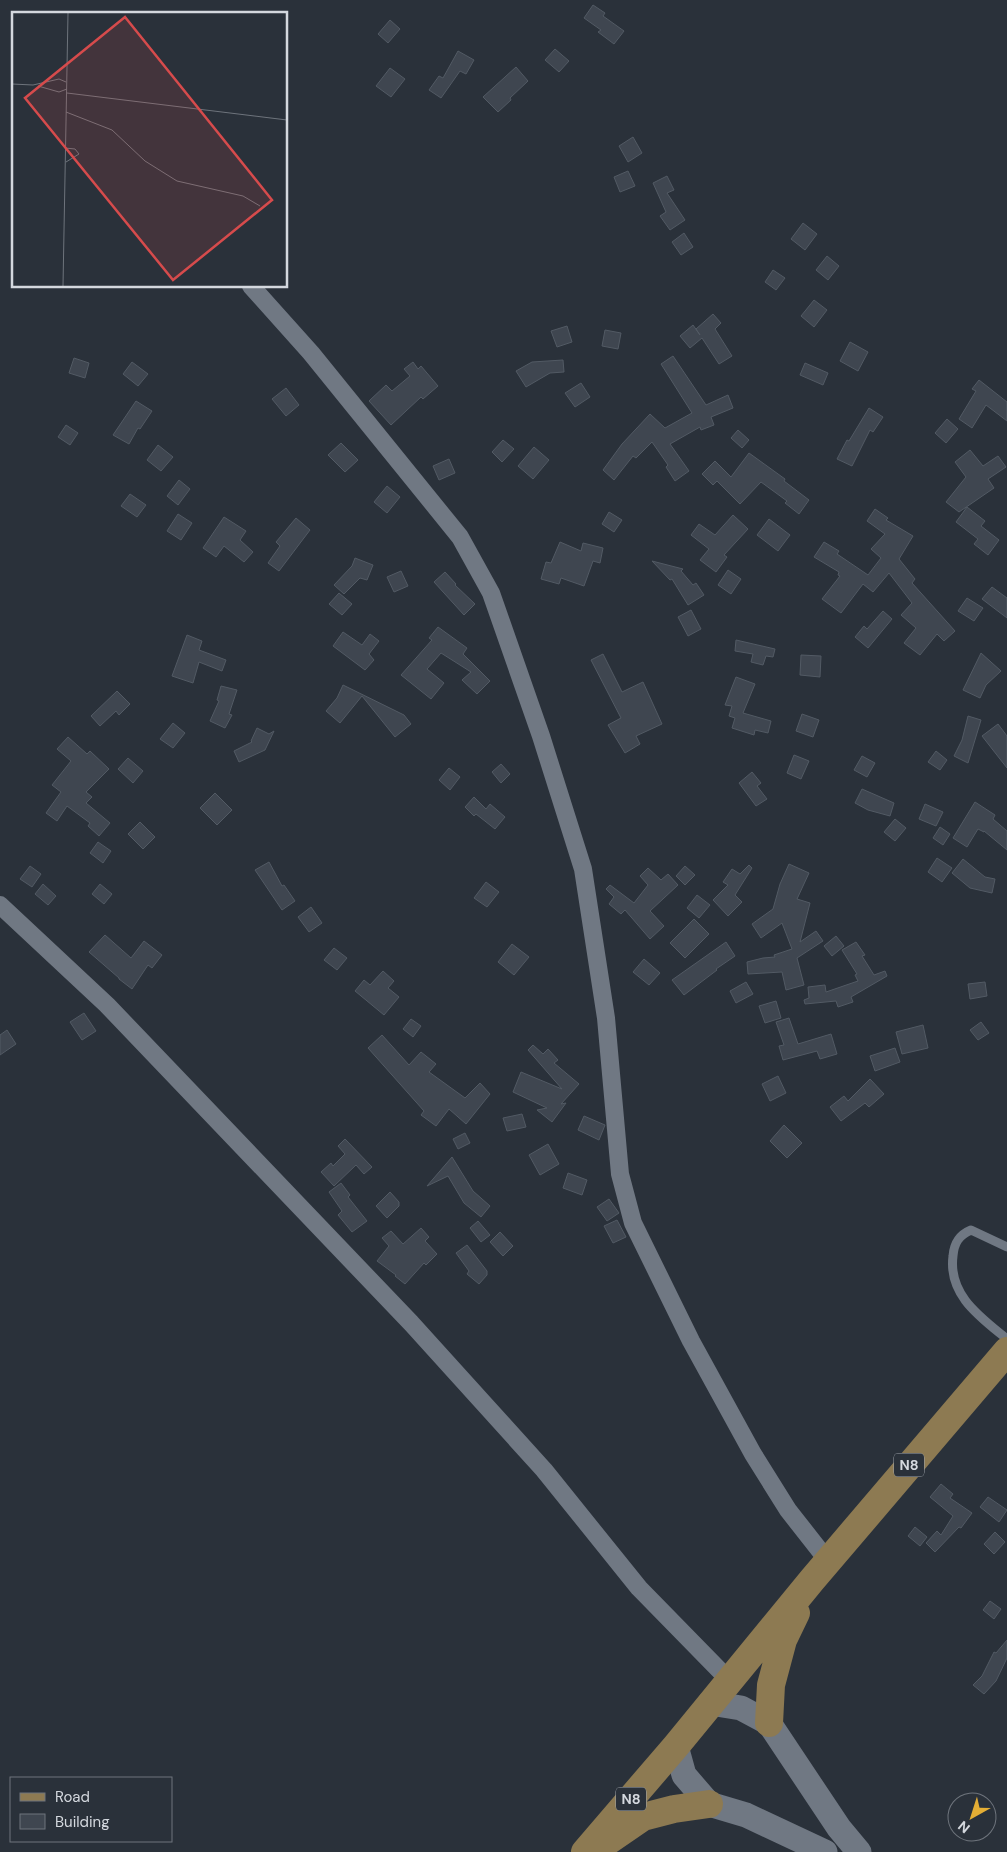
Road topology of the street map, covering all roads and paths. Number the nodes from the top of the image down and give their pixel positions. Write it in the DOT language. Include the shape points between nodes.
graph roads {
  1 [pos="253,288"];
  2 [pos="0,905"];
  3 [pos="1007,1247"];
  4 [pos="1007,1339"];
  5 [pos="1007,1351"];
  6 [pos="820,1571"];
  7 [pos="729,1680"];
  8 [pos="710,1703"];
  9 [pos="769,1723"];
  10 [pos="676,1746"];
  11 [pos="709,1804"];
  12 [pos="585,1852"];
  13 [pos="591,1852"];
  14 [pos="825,1852"];
  15 [pos="859,1852"];
  1 -- 6 [label="street" via="311,353 460,537 491,593 583,869 606,1018 620,1174 633,1223 691,1341"];
  2 -- 7 [label="street" via="107,1005 411,1322 544,1470 639,1588"];
  3 -- 4 [label="lane" via="971,1230 958,1238 952,1271 966,1303"];
  5 -- 6 [label="main road, N8"];
  6 -- 7 [label="main road, N8"];
  6 -- 9 [label="main road" via="783,1640 771,1686"];
  7 -- 8 [label="main road, N8"];
  8 -- 9 [label="main road" via="741,1708"];
  8 -- 10 [label="main road, N8"];
  9 -- 15 [label="main road" via="839,1828"];
  10 -- 11 [label="main road" via="684,1775"];
  10 -- 12 [label="main road, N8"];
  11 -- 13 [label="main road" via="643,1818"];
  11 -- 14 [label="main road" via="746,1814"];
}
